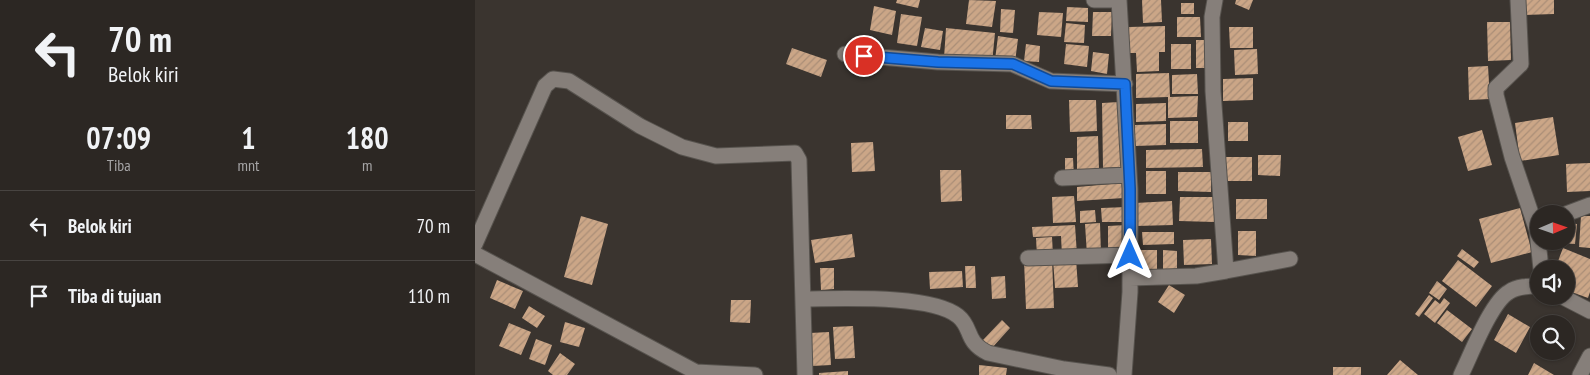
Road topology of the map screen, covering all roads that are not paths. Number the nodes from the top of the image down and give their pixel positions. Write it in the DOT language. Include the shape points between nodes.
graph roads {
  1 [pos="1094,0"];
  2 [pos="1119,0"];
  3 [pos="1215,0"];
  4 [pos="1518,0"];
  5 [pos="845,54"];
  6 [pos="1125,84"];
  7 [pos="1129,175"];
  8 [pos="1061,178"];
  9 [pos="1590,205"];
  10 [pos="1530,207"];
  11 [pos="1575,211"];
  12 [pos="475,244"];
  13 [pos="475,254"];
  14 [pos="1130,255"];
  15 [pos="1028,258"];
  16 [pos="1290,259"];
  17 [pos="1226,270"];
  18 [pos="1130,278"];
  19 [pos="1530,287"];
  20 [pos="803,299"];
  21 [pos="1575,304"];
  22 [pos="1590,312"];
  23 [pos="1590,356"];
  24 [pos="755,374"];
  25 [pos="805,375"];
  26 [pos="1109,375"];
  27 [pos="1124,375"];
  28 [pos="1461,375"];
  29 [pos="1580,375"];
  1 -- 2 [label="street"];
  2 -- 6 [label="street"];
  3 -- 17 [label="street" via="1212,17 1213,91"];
  4 -- 10 [label="street" via="1521,64 1496,88 1496,95 1512,157"];
  5 -- 6 [label="street" via="1013,64 1051,81"];
  6 -- 7 [label="street"];
  7 -- 8 [label="street"];
  7 -- 14 [label="street"];
  9 -- 11 [label="street"];
  12 -- 20 [label="street" via="545,86 553,79 569,81 640,126 682,147 715,156 795,153 799,160"];
  13 -- 24 [label="street" via="696,372"];
  14 -- 15 [label="street"];
  14 -- 18 [label="street"];
  16 -- 17 [label="street"];
  17 -- 18 [label="street" via="1196,276"];
  18 -- 27 [label="street"];
  19 -- 28 [label="street" via="1517,288 1497,302"];
  20 -- 25 [label="street"];
  20 -- 26 [label="street" via="861,298 928,305 957,316 977,348 988,353"];
  21 -- 22 [label="street"];
  23 -- 29 [label="street"];
}
